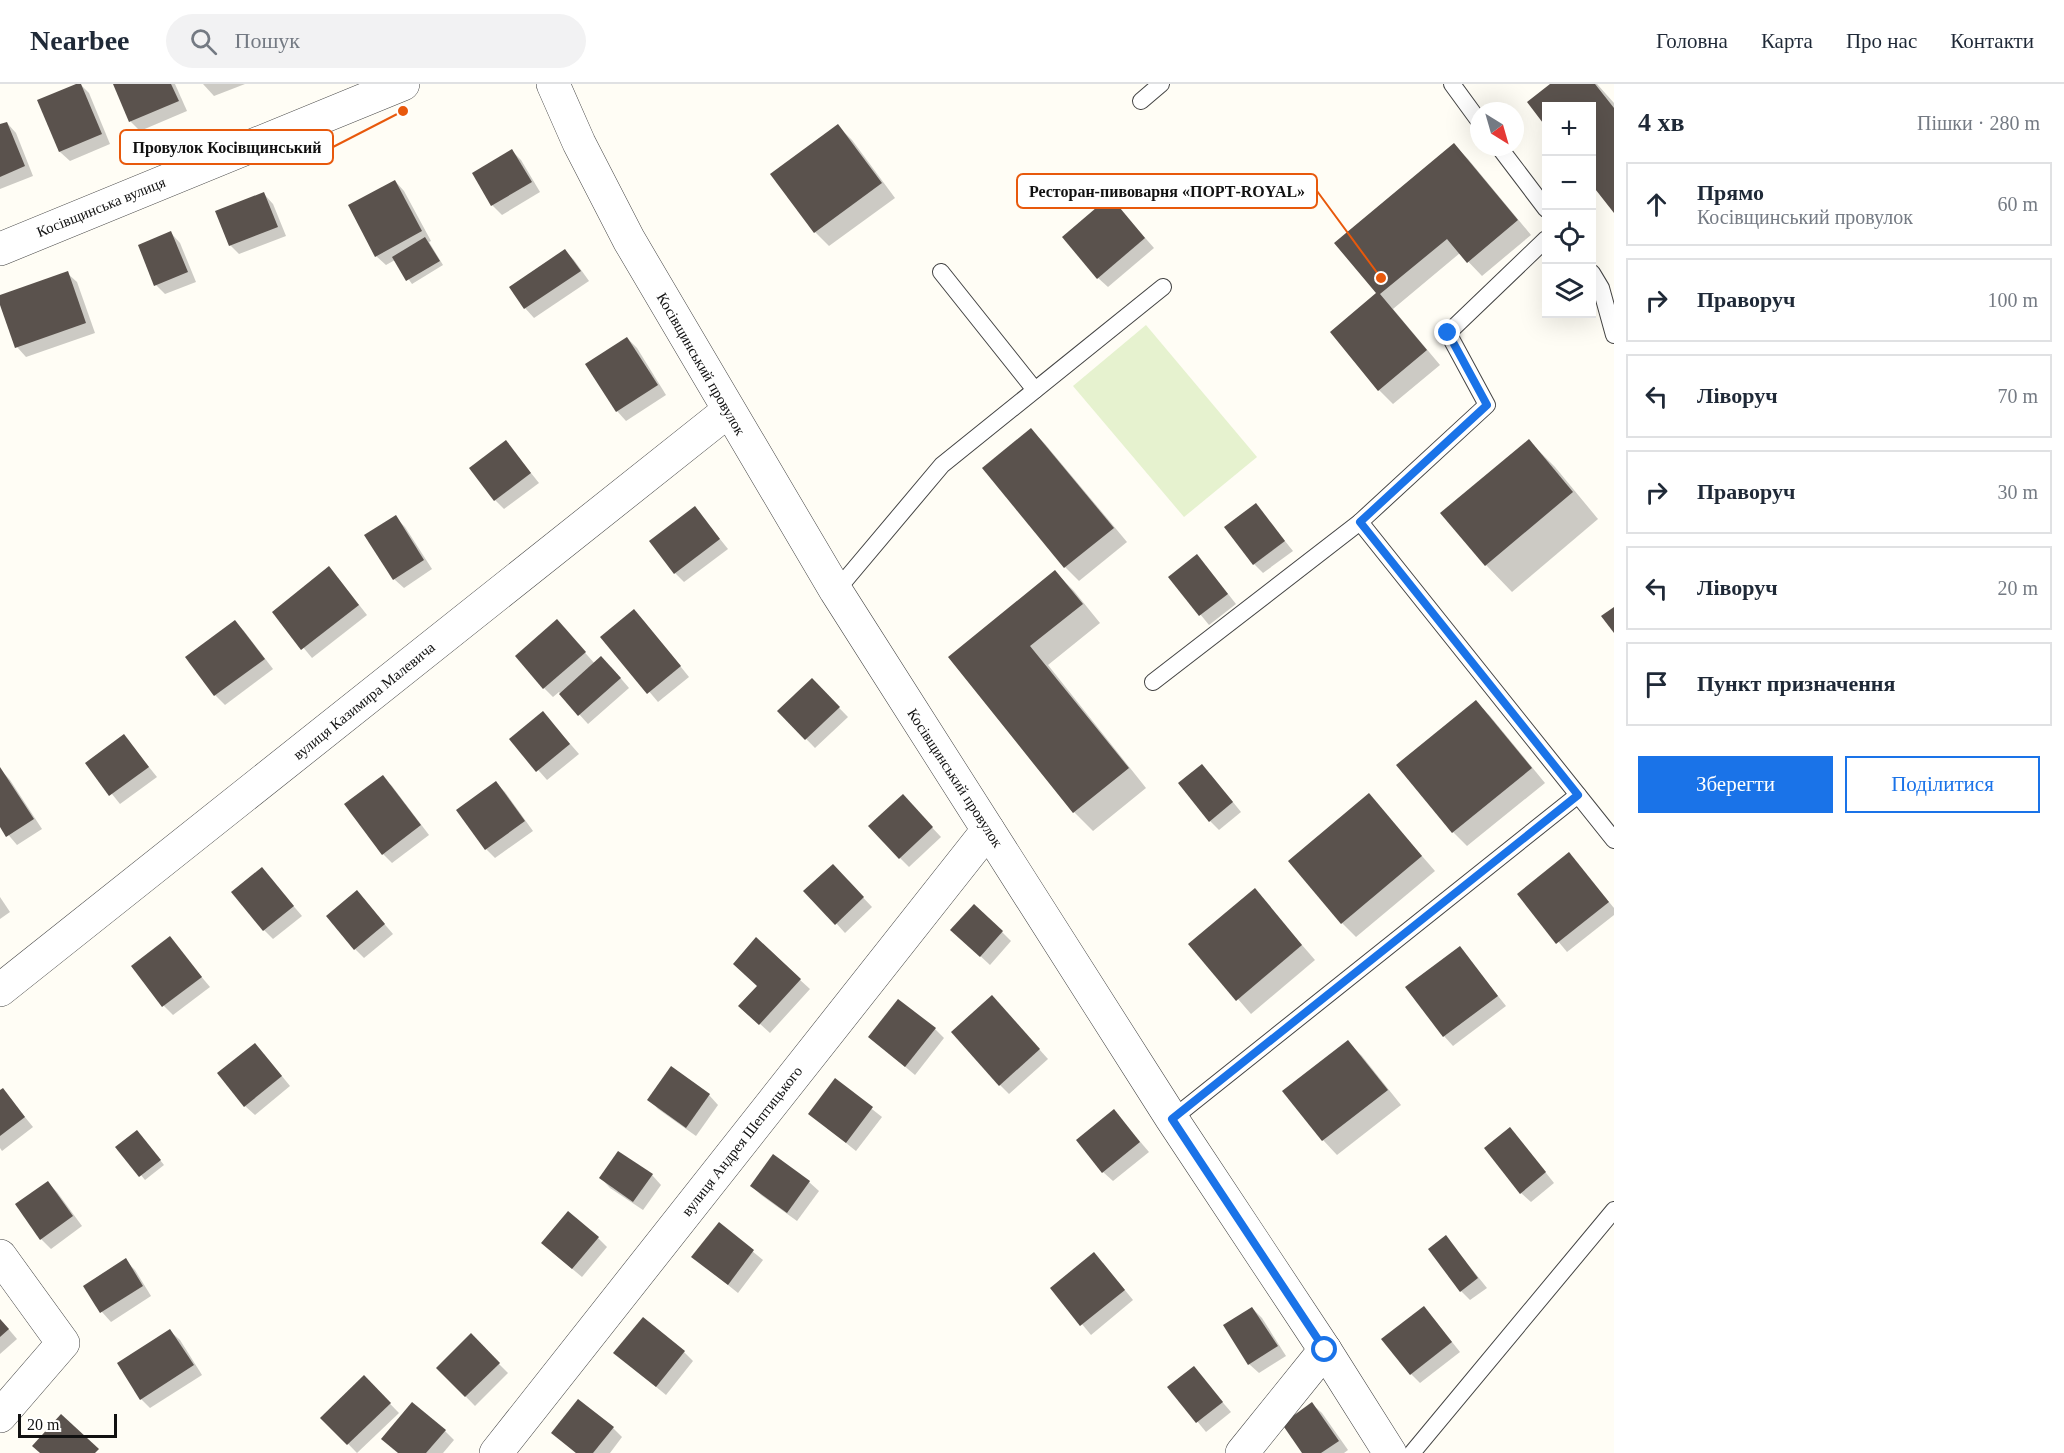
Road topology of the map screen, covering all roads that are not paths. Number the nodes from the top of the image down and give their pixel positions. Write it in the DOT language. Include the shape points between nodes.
graph roads {
  1 [pos="403,84"];
  2 [pos="553,84"];
  3 [pos="1161,84"];
  4 [pos="1452,84"];
  5 [pos="1142,101"];
  6 [pos="1470,109"];
  7 [pos="1506,156"];
  8 [pos="1542,204"];
  9 [pos="1542,243"];
  10 [pos="0,249"];
  11 [pos="941,272"];
  12 [pos="1596,280"];
  13 [pos="1163,287"];
  14 [pos="1614,335"];
  15 [pos="1035,390"];
  16 [pos="728,411"];
  17 [pos="1360,522"];
  18 [pos="836,591"];
  19 [pos="1153,682"];
  20 [pos="1578,795"];
  21 [pos="988,830"];
  22 [pos="1614,840"];
  23 [pos="0,990"];
  24 [pos="1172,1119"];
  25 [pos="1614,1209"];
  26 [pos="0,1256"];
  27 [pos="1325,1350"];
  28 [pos="0,1416"];
  29 [pos="496,1453"];
  30 [pos="1242,1453"];
  31 [pos="1390,1453"];
  32 [pos="1412,1453"];
  1 -- 10 [label="street, Косівщинська вулиця"];
  2 -- 16 [label="street, Косівщинський провулок" via="629,240"];
  3 -- 5 [label="lane"];
  4 -- 6 [label="lane"];
  7 -- 8 [label="lane"];
  9 -- 17 [label="lane" via="1448,333 1487,405"];
  11 -- 15 [label="lane"];
  12 -- 14 [label="lane"];
  13 -- 15 [label="lane"];
  15 -- 18 [label="lane" via="942,465"];
  16 -- 18 [label="street, Косівщинський провулок"];
  16 -- 23 [label="street, вулиця Казимира Малевича"];
  17 -- 19 [label="lane"];
  17 -- 20 [label="lane"];
  18 -- 21 [label="street, Косівщинський провулок"];
  20 -- 22 [label="lane"];
  20 -- 24 [label="lane"];
  21 -- 24 [label="street, Косівщинський провулок"];
  21 -- 29 [label="street, вулиця Андрея Шептицького"];
  24 -- 27 [label="street, Косівщинський провулок"];
  25 -- 32 [label="lane"];
  26 -- 28 [label="street" via="63,1343"];
  27 -- 30 [label="street"];
  27 -- 31 [label="street, Косівщинський провулок"];
}
